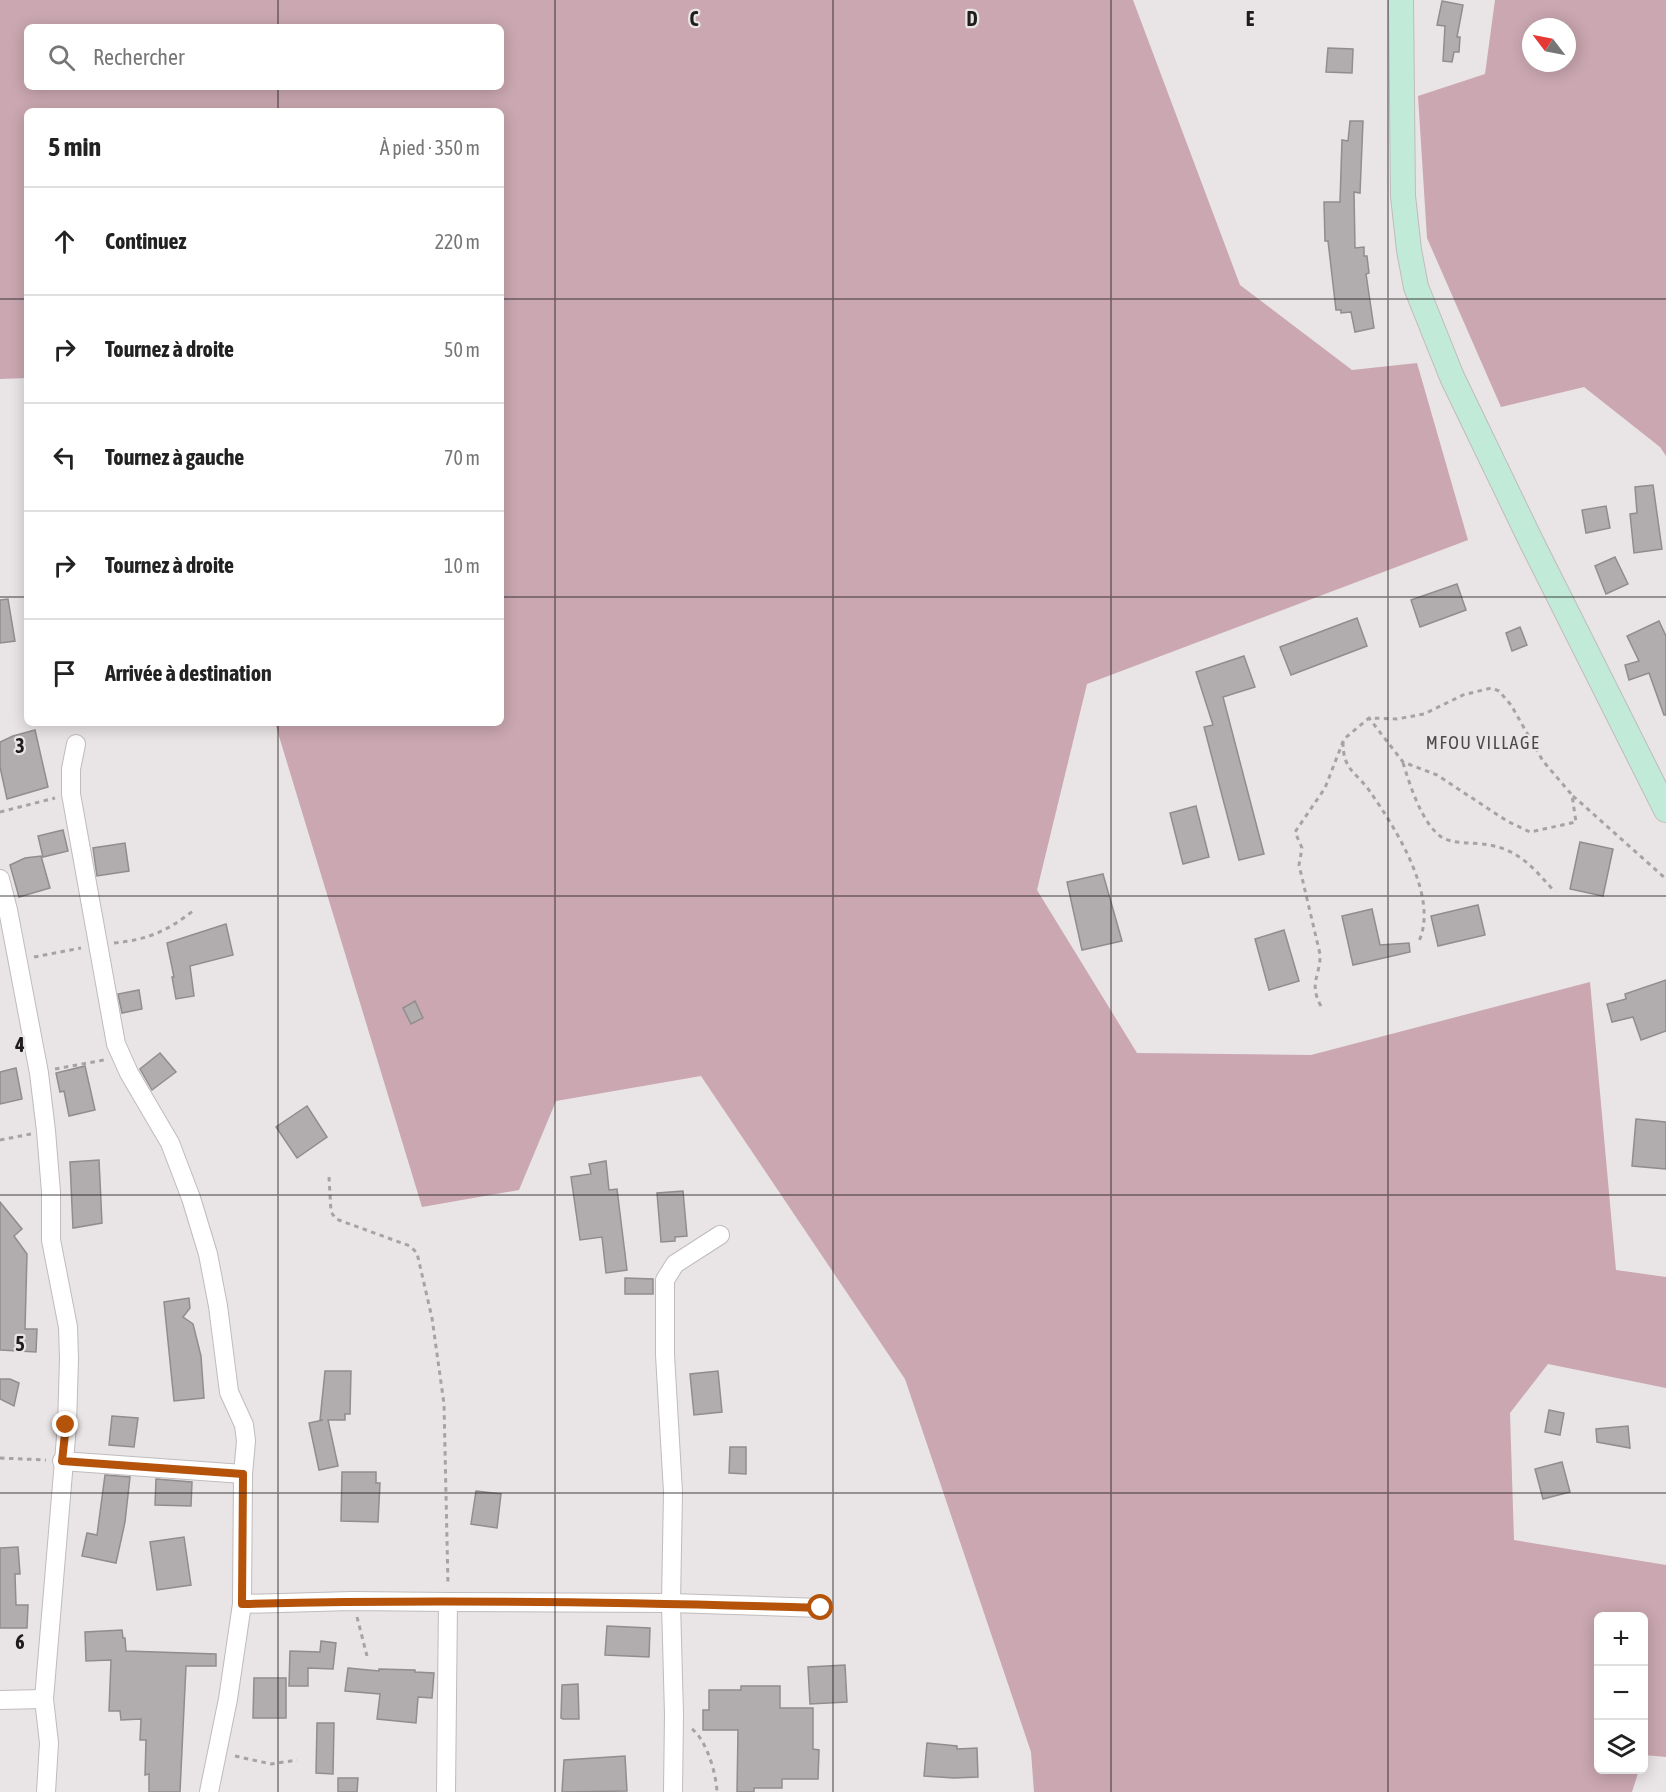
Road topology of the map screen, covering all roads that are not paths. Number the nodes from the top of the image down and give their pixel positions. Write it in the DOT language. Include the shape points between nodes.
graph roads {
  1 [pos="1401,0"];
  2 [pos="76,744"];
  3 [pos="1666,810"];
  4 [pos="0,879"];
  5 [pos="720,1235"];
  6 [pos="62,1461"];
  7 [pos="243,1474"];
  8 [pos="448,1602"];
  9 [pos="671,1603"];
  10 [pos="242,1604"];
  11 [pos="821,1608"];
  12 [pos="0,1700"];
  13 [pos="44,1700"];
  14 [pos="46,1792"];
  15 [pos="209,1792"];
  16 [pos="446,1792"];
  17 [pos="673,1792"];
  1 -- 3 [label="main road" via="1403,196 1416,287 1452,376"];
  2 -- 7 [label="street" via="71,794 116,1044 170,1143 208,1254 229,1392 244,1425"];
  4 -- 6 [label="street" via="39,1073 51,1192 51,1240 65,1308 69,1359"];
  5 -- 9 [label="street" via="675,1264 665,1280 673,1492"];
  6 -- 7 [label="street"];
  6 -- 13 [label="street"];
  7 -- 10 [label="street"];
  8 -- 9 [label="street"];
  8 -- 10 [label="street"];
  8 -- 16 [label="street"];
  9 -- 11 [label="street"];
  9 -- 17 [label="street"];
  10 -- 15 [label="street"];
  12 -- 13 [label="street"];
  13 -- 14 [label="street" via="49,1743"];
}
